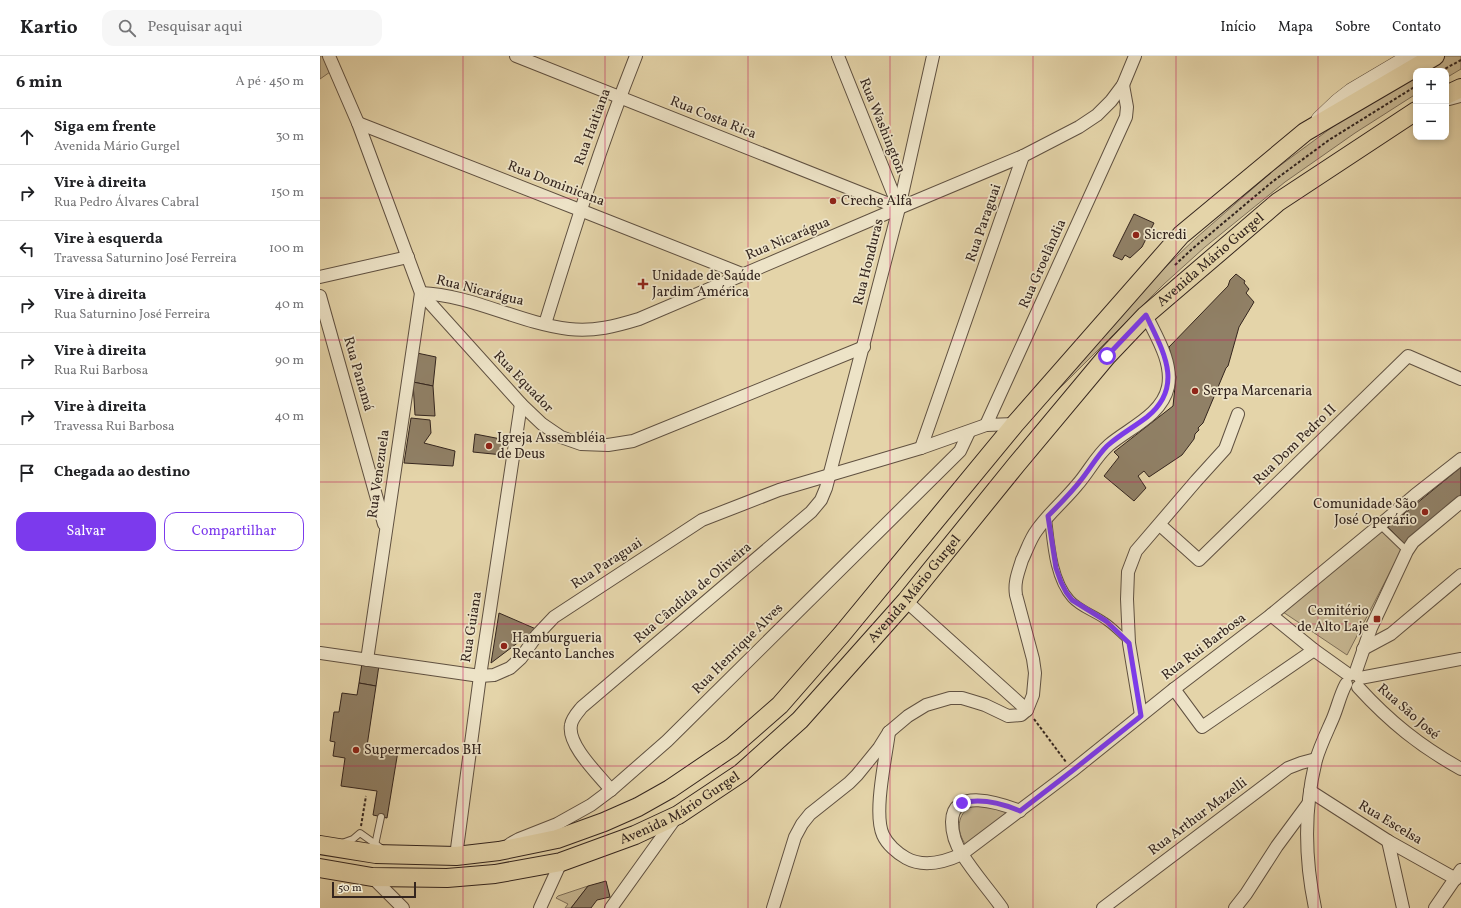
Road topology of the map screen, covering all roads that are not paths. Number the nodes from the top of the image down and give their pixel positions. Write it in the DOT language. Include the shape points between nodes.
graph roads {
  1 [pos="329,56"];
  2 [pos="516,56"];
  3 [pos="636,56"];
  4 [pos="838,56"];
  5 [pos="933,56"];
  6 [pos="1135,56"];
  7 [pos="1410,56"];
  8 [pos="1435,56"];
  9 [pos="1123,85"];
  10 [pos="1461,88"];
  11 [pos="1449,94"];
  12 [pos="619,97"];
  13 [pos="1461,99"];
  14 [pos="1449,102"];
  15 [pos="1413,113"];
  16 [pos="358,123"];
  17 [pos="1305,132"];
  18 [pos="1023,156"];
  19 [pos="899,208"];
  20 [pos="580,210"];
  21 [pos="408,257"];
  22 [pos="742,274"];
  23 [pos="320,277"];
  24 [pos="421,293"];
  25 [pos="320,296"];
  26 [pos="1146,315"];
  27 [pos="545,324"];
  28 [pos="864,347"];
  29 [pos="1461,379"];
  30 [pos="521,404"];
  31 [pos="1238,414"];
  32 [pos="1015,424"];
  33 [pos="986,425"];
  34 [pos="969,432"];
  35 [pos="921,448"];
  36 [pos="1461,459"];
  37 [pos="830,474"];
  38 [pos="1461,502"];
  39 [pos="1048,516"];
  40 [pos="1160,525"];
  41 [pos="1380,525"];
  42 [pos="386,529"];
  43 [pos="1407,551"];
  44 [pos="1461,575"];
  45 [pos="906,601"];
  46 [pos="1271,615"];
  47 [pos="1129,643"];
  48 [pos="1363,649"];
  49 [pos="1314,650"];
  50 [pos="320,653"];
  51 [pos="1461,659"];
  52 [pos="370,661"];
  53 [pos="480,676"];
  54 [pos="1354,681"];
  55 [pos="1174,689"];
  56 [pos="1030,713"];
  57 [pos="1141,716"];
  58 [pos="889,732"];
  59 [pos="1316,759"];
  60 [pos="1461,769"];
  61 [pos="611,790"];
  62 [pos="1310,791"];
  63 [pos="1308,804"];
  64 [pos="1020,811"];
  65 [pos="678,815"];
  66 [pos="381,817"];
  67 [pos="1388,841"];
  68 [pos="321,844"];
  69 [pos="376,845"];
  70 [pos="499,851"];
  71 [pos="962,854"];
  72 [pos="397,855"];
  73 [pos="456,856"];
  74 [pos="561,862"];
  75 [pos="320,869"];
  76 [pos="1458,874"];
  77 [pos="372,877"];
  78 [pos="404,908"];
  79 [pos="540,908"];
  80 [pos="611,908"];
  81 [pos="773,908"];
  82 [pos="1002,908"];
  83 [pos="1103,908"];
  84 [pos="1235,908"];
  85 [pos="1315,908"];
  86 [pos="1403,908"];
  87 [pos="1435,908"];
  1 -- 16 [label="street, Rua Equador"];
  2 -- 12 [label="street, Rua Costa Rica"];
  3 -- 12 [label="street, Rua Haitiana"];
  4 -- 19 [label="street, Rua Washington"];
  5 -- 19 [label="street, Rua Honduras"];
  6 -- 9 [label="street"];
  7 -- 17 [label="street, Avenida Mário Gurgel" via="1351,91"];
  8 -- 17 [label="main road, Avenida Mário Gurgel"];
  9 -- 18 [label="street" via="1097,115"];
  9 -- 33 [label="street, Rua Groelândia" via="1126,117"];
  10 -- 11 [label="main road"];
  12 -- 19 [label="street, Rua Costa Rica"];
  12 -- 20 [label="street, Rua Haitiana"];
  13 -- 14 [label="lane"];
  15 -- 26 [label="main road, Avenida Mário Gurgel" via="1278,202"];
  16 -- 20 [label="street, Rua Dominicana"];
  16 -- 21 [label="street, Rua Equador"];
  17 -- 32 [label="main road, Avenida Mário Gurgel" via="1181,235"];
  18 -- 19 [label="street, Rua Nicarágua"];
  18 -- 35 [label="street, Rua Paraguai"];
  19 -- 22 [label="street, Rua Nicarágua"];
  19 -- 28 [label="street, Rua Honduras"];
  20 -- 22 [label="street, Rua Dominicana"];
  20 -- 27 [label="street, Rua Haitiana"];
  21 -- 23 [label="street"];
  21 -- 24 [label="street, Rua Equador"];
  22 -- 27 [label="street, Rua Nicarágua" via="639,319 613,327 570,329"];
  24 -- 27 [label="street, Rua Nicarágua" via="440,294"];
  24 -- 30 [label="street, Rua Equador"];
  24 -- 42 [label="street, Rua Venezuela"];
  25 -- 42 [label="street, Rua Panamá"];
  26 -- 39 [label="street" via="1160,343 1168,368 1166,393 1162,402 1147,417 1107,446 1073,491"];
  26 -- 45 [label="main road, Avenida Mário Gurgel" via="1107,356"];
  28 -- 30 [label="street, Rua Equador" via="633,441 608,445 581,444 561,438"];
  28 -- 37 [label="street, Rua Honduras"];
  29 -- 40 [label="street, Rua Dom Pedro II" via="1408,356 1199,560"];
  30 -- 53 [label="street, Rua Guiana"];
  31 -- 40 [label="street" via="1225,449"];
  32 -- 33 [label="street"];
  32 -- 70 [label="main road, Avenida Mário Gurgel" via="780,706 732,747 670,789 638,807 604,822 556,838"];
  33 -- 34 [label="street, Rua Paraguai"];
  34 -- 35 [label="street, Rua Paraguai"];
  34 -- 61 [label="street, Rua Henrique Alves" via="960,451 667,741"];
  35 -- 37 [label="street, Rua Paraguai"];
  36 -- 41 [label="street, Rua Rui Barbosa"];
  37 -- 53 [label="street, Rua Paraguai" via="779,490 702,520 554,616 510,668 494,675"];
  37 -- 61 [label="street, Rua Cândida de Oliveira" via="821,500 811,512 575,715 571,725 571,736 576,747"];
  38 -- 43 [label="street" via="1413,542"];
  39 -- 47 [label="lane" via="1056,568 1066,592 1072,600 1106,621"];
  39 -- 56 [label="street" via="1028,546 1015,585 1035,673"];
  40 -- 47 [label="street" via="1136,551 1128,572 1126,599"];
  41 -- 43 [label="lane"];
  41 -- 46 [label="street, Rua Rui Barbosa"];
  42 -- 52 [label="street, Rua Venezuela"];
  43 -- 48 [label="street"];
  44 -- 48 [label="street" via="1391,634"];
  45 -- 56 [label="street"];
  45 -- 65 [label="main road, Avenida Mário Gurgel" via="800,720 741,773"];
  46 -- 49 [label="street, Rua São José"];
  46 -- 55 [label="street, Rua Rui Barbosa"];
  47 -- 57 [label="street"];
  48 -- 54 [label="street"];
  49 -- 54 [label="street, Rua São José"];
  49 -- 55 [label="street" via="1202,727"];
  50 -- 52 [label="street, Rua Paraguai"];
  51 -- 54 [label="street"];
  52 -- 53 [label="street, Rua Paraguai"];
  53 -- 73 [label="street, Rua Guiana"];
  54 -- 59 [label="street" via="1335,712"];
  54 -- 60 [label="street, Rua São José" via="1402,731"];
  55 -- 57 [label="street, Rua Rui Barbosa"];
  56 -- 58 [label="street" via="1008,716 962,698 950,698 926,705"];
  57 -- 64 [label="street, Rua Rui Barbosa"];
  58 -- 71 [label="street, Rua Rui Barbosa" via="879,810 883,837 897,852 915,862 934,863"];
  58 -- 81 [label="street" via="857,775 810,814 802,824 795,837"];
  59 -- 62 [label="street"];
  59 -- 83 [label="street, Rua Arthur Mazelli" via="1288,768"];
  61 -- 70 [label="street, Rua Henrique Alves" via="591,805 557,824 519,839"];
  62 -- 63 [label="street"];
  62 -- 67 [label="street, Rua Escelsa"];
  63 -- 84 [label="street"];
  63 -- 85 [label="street" via="1308,864"];
  64 -- 71 [label="street, Rua Rui Barbosa"];
  64 -- 71 [label="street" via="985,801 962,803 955,809 952,821 954,836"];
  65 -- 74 [label="main road, Avenida Mário Gurgel" via="635,835"];
  65 -- 80 [label="street"];
  66 -- 69 [label="lane"];
  67 -- 76 [label="street, Rua Escelsa"];
  67 -- 86 [label="street"];
  68 -- 69 [label="lane" via="347,842 360,833"];
  68 -- 72 [label="main road, Avenida Mário Gurgel" via="376,854"];
  69 -- 72 [label="lane"];
  70 -- 73 [label="main road, Avenida Mário Gurgel"];
  71 -- 82 [label="street"];
  72 -- 73 [label="main road, Avenida Mário Gurgel"];
  74 -- 77 [label="main road, Avenida Mário Gurgel" via="495,874 447,878"];
  74 -- 79 [label="street"];
  75 -- 77 [label="main road, Avenida Mário Gurgel"];
  76 -- 87 [label="street"];
  77 -- 78 [label="street"];
}
